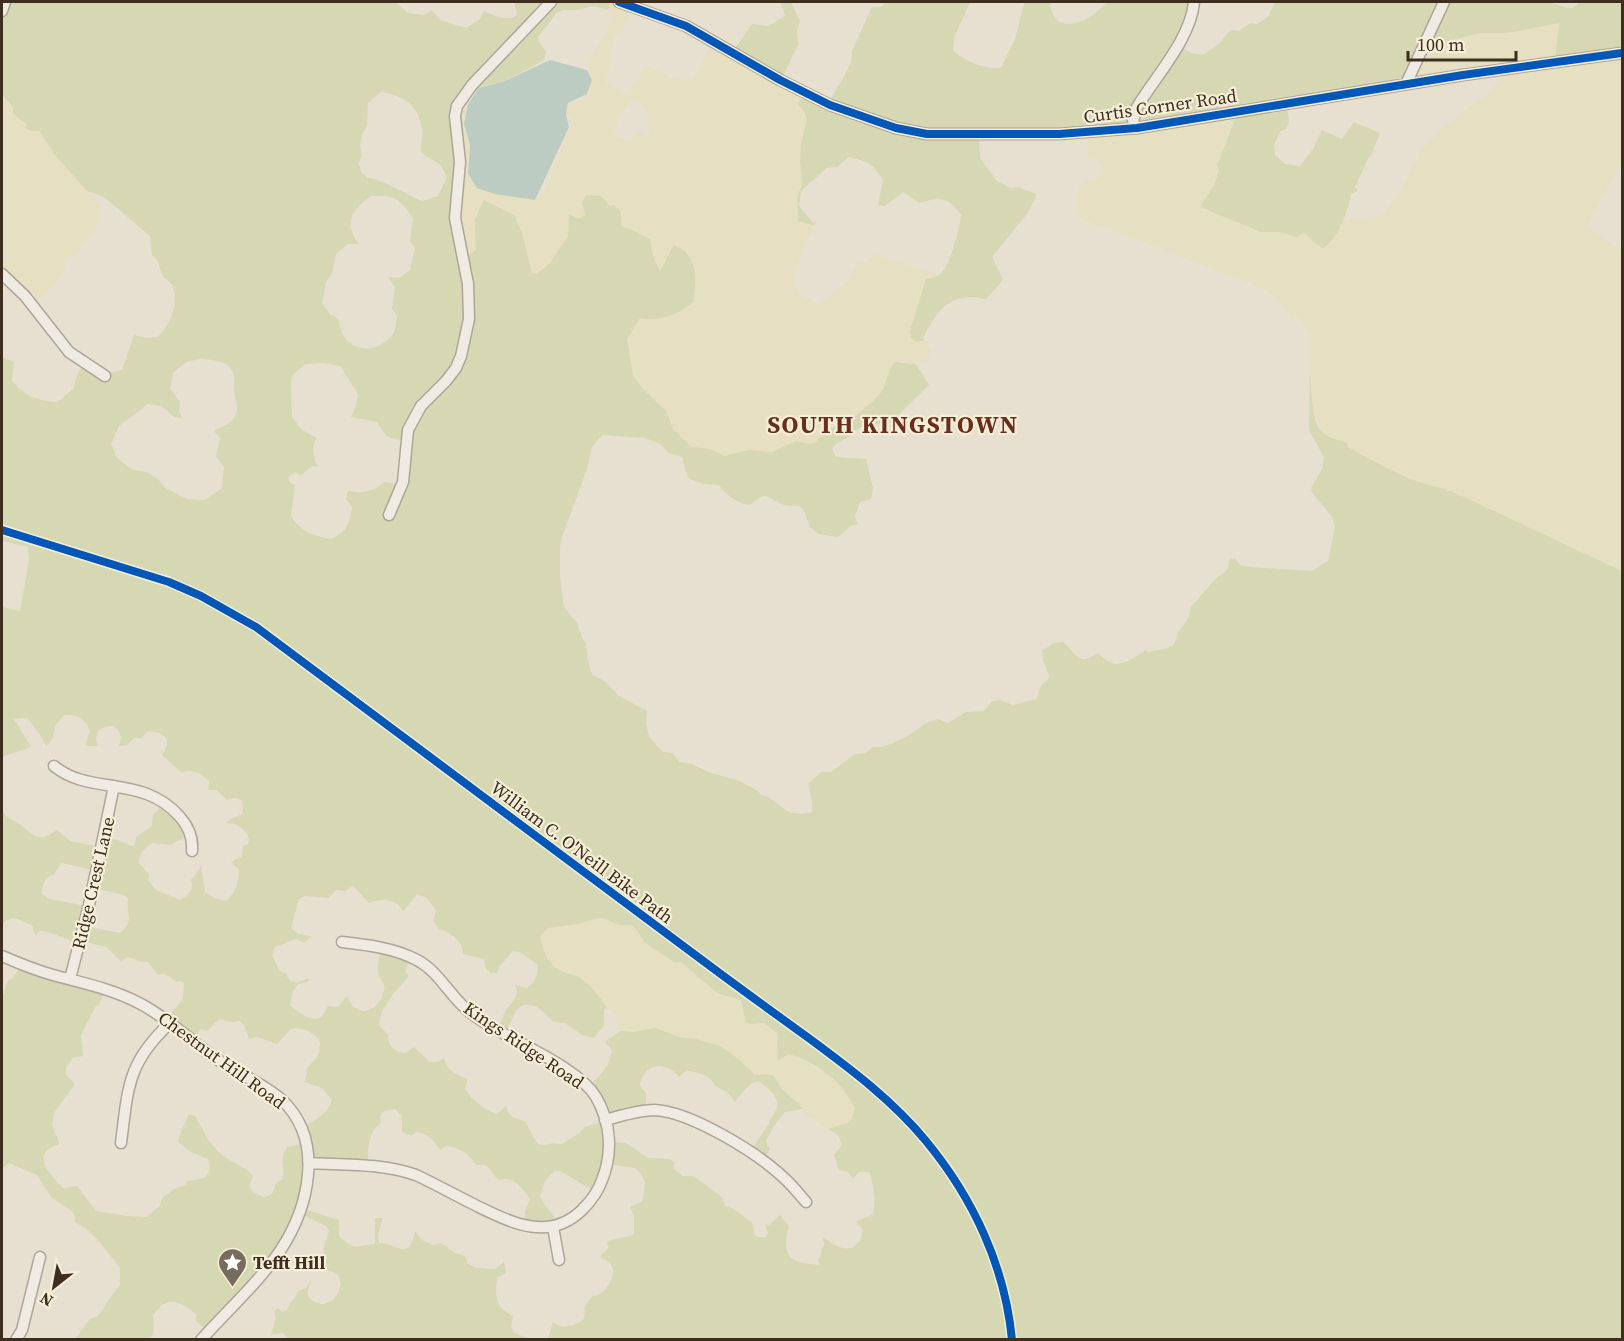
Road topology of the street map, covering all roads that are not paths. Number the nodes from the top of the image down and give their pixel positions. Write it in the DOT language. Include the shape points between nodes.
graph roads {
  1 [pos="5,2"];
  2 [pos="551,2"];
  3 [pos="619,2"];
  4 [pos="1194,2"];
  5 [pos="1444,2"];
  6 [pos="633,3"];
  7 [pos="2,11"];
  8 [pos="1623,53"];
  9 [pos="1406,84"];
  10 [pos="1137,128"];
  11 [pos="2,274"];
  12 [pos="105,376"];
  13 [pos="389,515"];
  14 [pos="54,766"];
  15 [pos="114,786"];
  16 [pos="192,851"];
  17 [pos="342,942"];
  18 [pos="2,956"];
  19 [pos="70,979"];
  20 [pos="170,1023"];
  21 [pos="605,1119"];
  22 [pos="121,1143"];
  23 [pos="309,1163"];
  24 [pos="806,1202"];
  25 [pos="553,1227"];
  26 [pos="40,1257"];
  27 [pos="559,1260"];
  28 [pos="16,1340"];
  29 [pos="201,1340"];
  1 -- 7 [label="street"];
  2 -- 13 [label="street" via="472,84 457,106 460,162 455,218 468,284 470,319 456,368 421,406 408,430 405,473"];
  3 -- 6 [label="street, Curtis Corner Road"];
  4 -- 10 [label="street" via="1187,28 1137,107 1133,121"];
  5 -- 9 [label="street"];
  6 -- 10 [label="street, Curtis Corner Road" via="686,26 830,105 896,128 927,134 1029,135"];
  8 -- 9 [label="street, Curtis Corner Road"];
  9 -- 10 [label="street, Curtis Corner Road"];
  11 -- 12 [label="street" via="69,351"];
  14 -- 15 [label="street" via="65,775"];
  15 -- 16 [label="street" via="144,792 171,808 189,830"];
  15 -- 19 [label="street, Ridge Crest Lane"];
  17 -- 21 [label="street, Kings Ridge Road" via="376,946 420,961 478,1019 582,1081 597,1099"];
  18 -- 19 [label="street, Chestnut Hill Road"];
  19 -- 20 [label="street, Chestnut Hill Road" via="136,1001"];
  20 -- 22 [label="street" via="145,1050 133,1071"];
  20 -- 23 [label="street, Chestnut Hill Road" via="224,1064 283,1101 303,1130"];
  21 -- 24 [label="street" via="654,1110 687,1118 765,1163"];
  21 -- 25 [label="street, Kings Ridge Road" via="609,1155 597,1193 576,1216"];
  23 -- 25 [label="street" via="404,1170 512,1223"];
  23 -- 29 [label="street, Chestnut Hill Road" via="304,1198 280,1250"];
  25 -- 27 [label="street"];
  26 -- 28 [label="street"];
}
